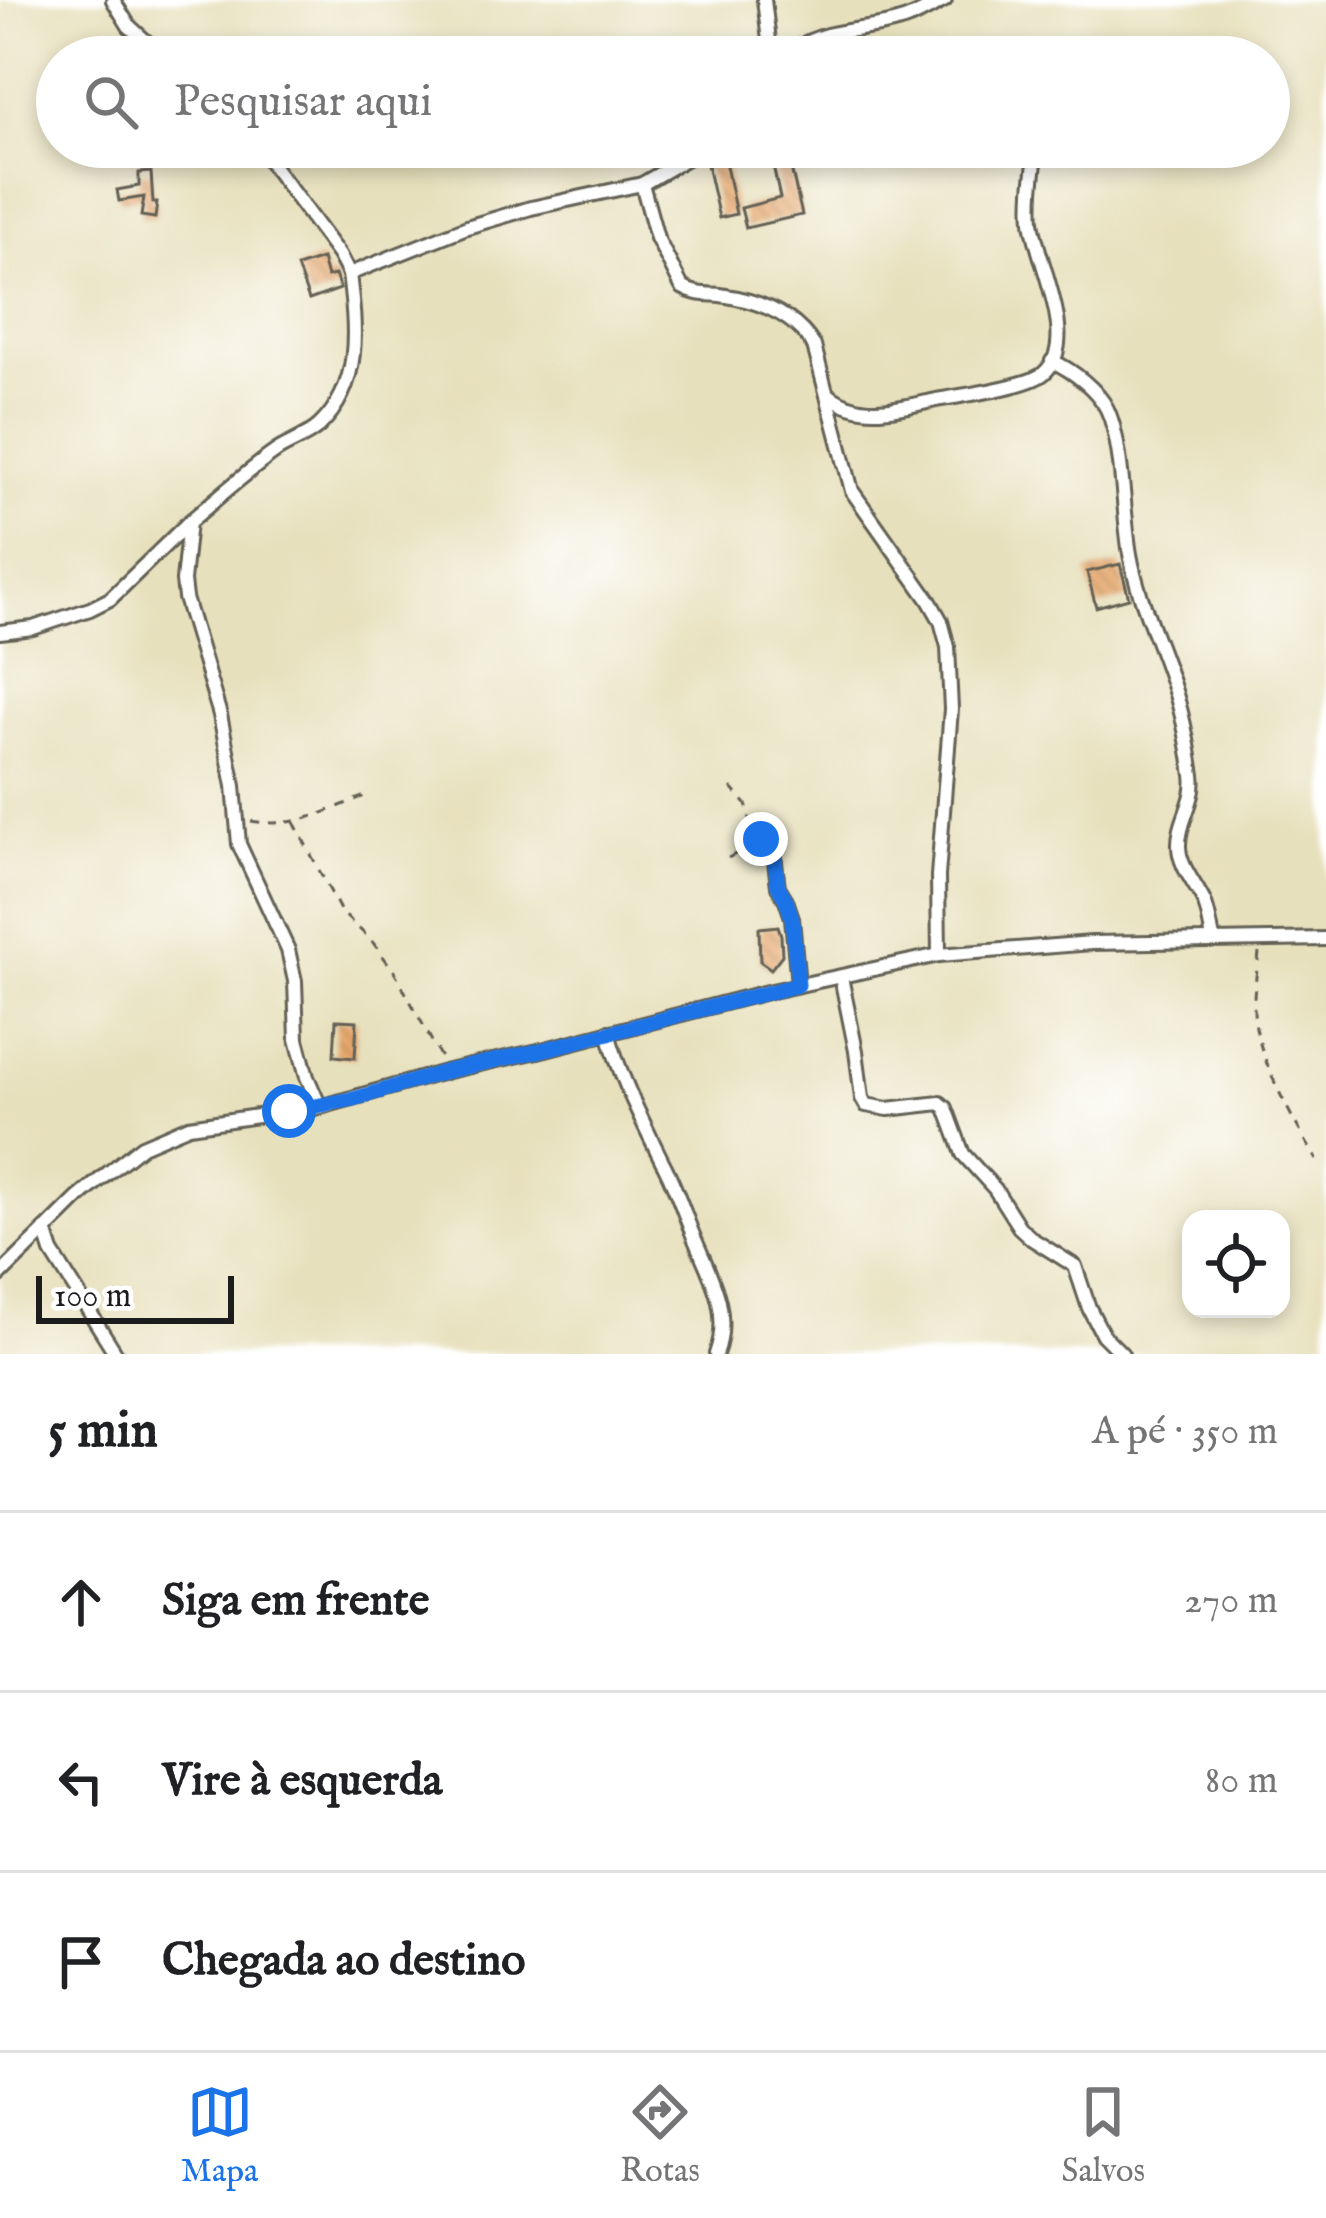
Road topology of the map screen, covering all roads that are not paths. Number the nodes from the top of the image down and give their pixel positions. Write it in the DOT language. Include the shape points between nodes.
graph roads {
  1 [pos="113,0"];
  2 [pos="764,0"];
  3 [pos="945,0"];
  4 [pos="140,36"];
  5 [pos="768,36"];
  6 [pos="824,36"];
  7 [pos="275,168"];
  8 [pos="670,168"];
  9 [pos="1034,168"];
  10 [pos="642,184"];
  11 [pos="349,274"];
  12 [pos="1052,361"];
  13 [pos="828,394"];
  14 [pos="189,522"];
  15 [pos="0,632"];
  16 [pos="761,839"];
  17 [pos="1326,938"];
  18 [pos="1214,940"];
  19 [pos="939,955"];
  20 [pos="841,977"];
  21 [pos="798,985"];
  22 [pos="608,1032"];
  23 [pos="320,1107"];
  24 [pos="45,1231"];
  25 [pos="0,1275"];
  26 [pos="116,1354"];
  27 [pos="716,1354"];
  28 [pos="1121,1354"];
  1 -- 4 [label="street"];
  2 -- 5 [label="street"];
  3 -- 6 [label="street" via="905,20"];
  7 -- 11 [label="street"];
  8 -- 10 [label="street"];
  9 -- 12 [label="street" via="1033,226 1054,298"];
  10 -- 11 [label="street" via="467,227"];
  10 -- 13 [label="street" via="682,287 787,316 814,346"];
  11 -- 14 [label="street" via="353,354 342,397 319,426"];
  12 -- 13 [label="street" via="1024,382 889,408 857,411"];
  12 -- 18 [label="street" via="1100,398 1109,415 1130,554 1179,703 1193,774 1181,860"];
  13 -- 19 [label="street" via="852,491 929,600 948,646"];
  14 -- 15 [label="street" via="110,598"];
  14 -- 23 [label="street" via="184,598 220,716 239,844 288,950 297,1039"];
  16 -- 21 [label="street" via="774,853 792,918"];
  17 -- 18 [label="street"];
  18 -- 19 [label="street"];
  19 -- 20 [label="street"];
  20 -- 21 [label="street"];
  20 -- 28 [label="street" via="866,1105 946,1108 963,1154 1019,1227 1075,1266 1102,1335"];
  21 -- 22 [label="street"];
  22 -- 23 [label="street"];
  22 -- 27 [label="street" via="716,1286 723,1323"];
  23 -- 24 [label="street" via="189,1126 142,1146"];
  24 -- 25 [label="street"];
  24 -- 26 [label="street"];
}
